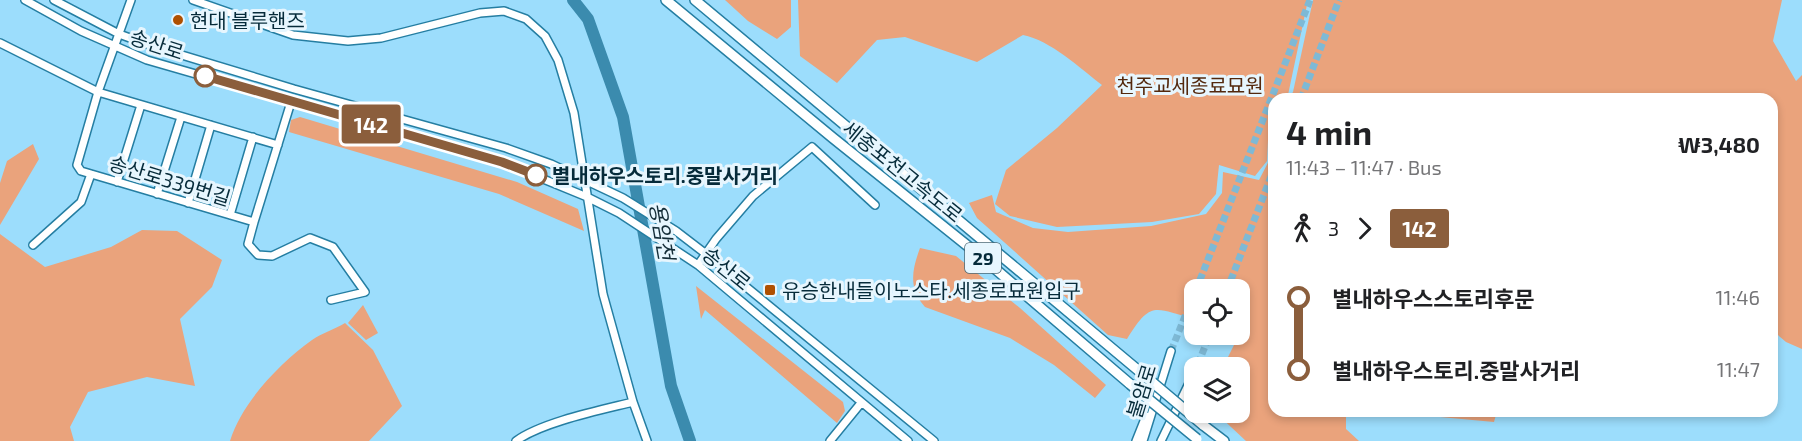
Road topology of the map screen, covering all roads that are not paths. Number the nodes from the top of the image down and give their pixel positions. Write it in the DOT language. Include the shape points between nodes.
graph roads {
  1 [pos="25,0"];
  2 [pos="54,0"];
  3 [pos="131,0"];
  4 [pos="193,0"];
  5 [pos="666,0"];
  6 [pos="699,3"];
  7 [pos="119,34"];
  8 [pos="0,43"];
  9 [pos="115,47"];
  10 [pos="98,93"];
  11 [pos="291,102"];
  12 [pos="141,105"];
  13 [pos="181,117"];
  14 [pos="211,125"];
  15 [pos="253,137"];
  16 [pos="278,145"];
  17 [pos="91,174"];
  18 [pos="584,180"];
  19 [pos="117,182"];
  20 [pos="158,194"];
  21 [pos="587,197"];
  22 [pos="188,203"];
  23 [pos="875,205"];
  24 [pos="230,215"];
  25 [pos="254,222"];
  26 [pos="33,245"];
  27 [pos="706,254"];
  28 [pos="698,265"];
  29 [pos="331,300"];
  30 [pos="1171,351"];
  31 [pos="1160,384"];
  32 [pos="1184,394"];
  33 [pos="633,402"];
  34 [pos="861,403"];
  35 [pos="1178,406"];
  36 [pos="1199,440"];
  37 [pos="516,441"];
  38 [pos="647,441"];
  39 [pos="830,441"];
  40 [pos="908,441"];
  41 [pos="934,441"];
  42 [pos="1136,441"];
  43 [pos="1143,441"];
  44 [pos="1161,441"];
  45 [pos="1165,441"];
  46 [pos="1224,441"];
  1 -- 9 [label="street, 송산로"];
  2 -- 7 [label="street, 송산로"];
  3 -- 7 [label="street, 송산로339번길"];
  4 -- 18 [label="street" via="293,35 348,41 381,38 480,13 504,11 526,19 545,36 558,60 574,113"];
  5 -- 36 [label="highway, 세종포천고속도로 / 29, bridge"];
  6 -- 46 [label="highway, 세종포천고속도로 / 29, bridge"];
  7 -- 9 [label="street, 송산로339번길"];
  7 -- 18 [label="street, 송산로" via="294,89 506,148"];
  8 -- 10 [label="street"];
  9 -- 10 [label="street, 송산로339번길"];
  9 -- 11 [label="street, 송산로"];
  10 -- 12 [label="street"];
  10 -- 17 [label="street, 송산로339번길" via="77,165"];
  11 -- 16 [label="street"];
  11 -- 21 [label="street, 송산로" via="502,162"];
  12 -- 13 [label="street"];
  12 -- 19 [label="street"];
  13 -- 14 [label="street"];
  13 -- 20 [label="street"];
  14 -- 15 [label="street"];
  14 -- 22 [label="street"];
  15 -- 16 [label="street"];
  15 -- 24 [label="street"];
  16 -- 25 [label="street"];
  17 -- 19 [label="street, 송산로339번길"];
  17 -- 26 [label="street" via="81,202"];
  18 -- 21 [label="street"];
  18 -- 27 [label="street, 송산로" via="623,198"];
  19 -- 20 [label="street, 송산로339번길"];
  20 -- 22 [label="street, 송산로339번길"];
  21 -- 28 [label="street, 송산로" via="619,213"];
  21 -- 33 [label="street" via="603,294"];
  22 -- 24 [label="street, 송산로339번길"];
  23 -- 27 [label="street" via="812,147 753,196"];
  24 -- 25 [label="street, 송산로339번길"];
  25 -- 29 [label="street" via="248,244 258,255 272,256 310,238 333,247 365,292"];
  27 -- 28 [label="street"];
  27 -- 41 [label="street, 송산로"];
  28 -- 34 [label="street, 송산로"];
  30 -- 31 [label="street, 불암로"];
  31 -- 42 [label="street"];
  31 -- 43 [label="street, 불암로"];
  32 -- 35 [label="street, 불암로"];
  33 -- 37 [label="street" via="573,417"];
  33 -- 38 [label="street"];
  34 -- 39 [label="street"];
  34 -- 40 [label="street, 송산로"];
  35 -- 44 [label="street, 불암로"];
  35 -- 45 [label="street"];
}
